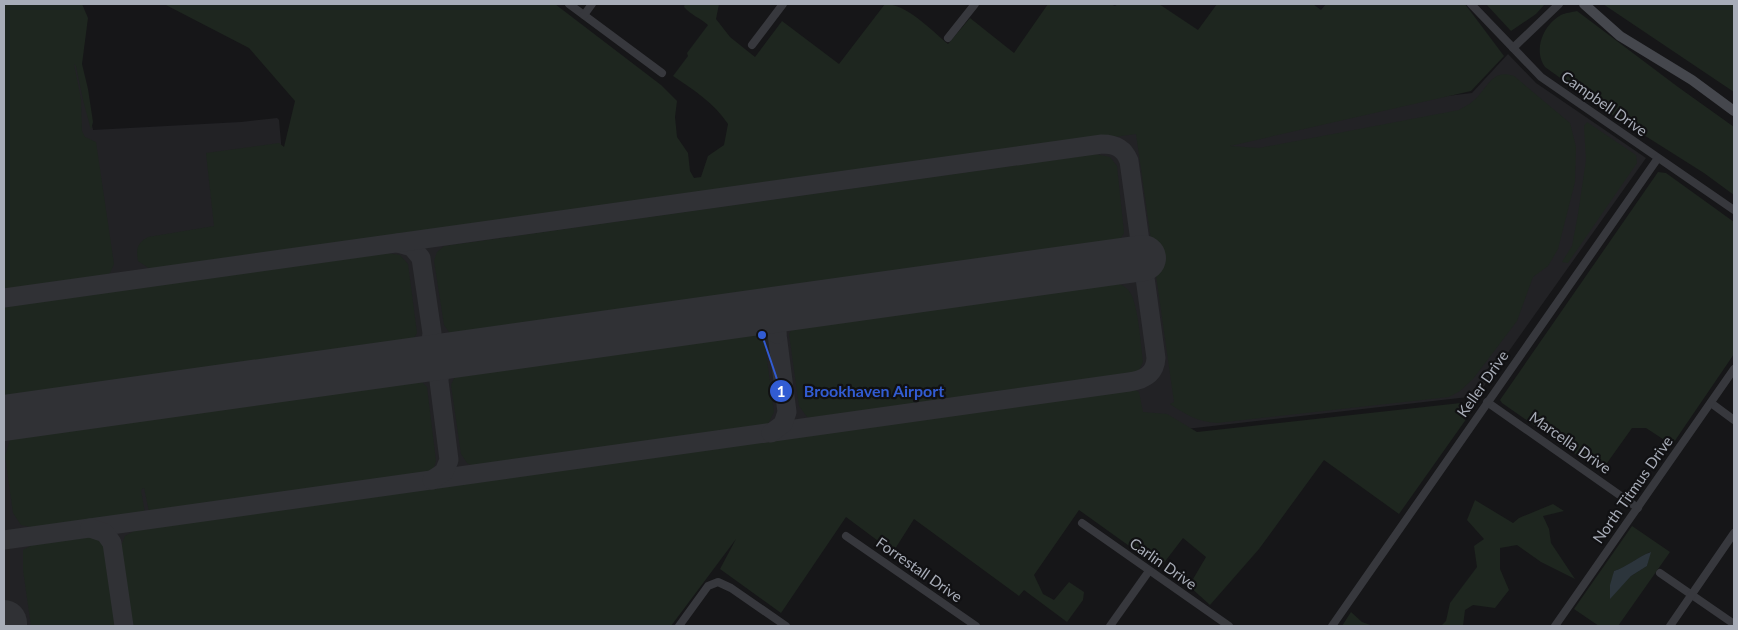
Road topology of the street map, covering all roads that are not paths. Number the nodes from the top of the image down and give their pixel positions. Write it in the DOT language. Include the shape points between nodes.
graph roads {
  1 [pos="569,4"];
  2 [pos="592,4"];
  3 [pos="783,4"];
  4 [pos="975,4"];
  5 [pos="1472,4"];
  6 [pos="1559,4"];
  7 [pos="1584,4"];
  8 [pos="584,15"];
  9 [pos="948,38"];
  10 [pos="752,45"];
  11 [pos="1513,48"];
  12 [pos="662,74"];
  13 [pos="1734,111"];
  14 [pos="1658,158"];
  15 [pos="1734,210"];
  16 [pos="1734,369"];
  17 [pos="1487,402"];
  18 [pos="1710,403"];
  19 [pos="1734,420"];
  20 [pos="1638,508"];
  21 [pos="1082,523"];
  22 [pos="1734,533"];
  23 [pos="846,536"];
  24 [pos="1149,571"];
  25 [pos="1660,573"];
  26 [pos="1692,594"];
  27 [pos="1734,624"];
  28 [pos="679,626"];
  29 [pos="786,626"];
  30 [pos="976,626"];
  31 [pos="1110,626"];
  32 [pos="1229,626"];
  33 [pos="1332,626"];
  34 [pos="1555,626"];
  35 [pos="1670,626"];
  1 -- 8 [label="street"];
  2 -- 8 [label="street"];
  3 -- 10 [label="street"];
  4 -- 9 [label="street"];
  5 -- 11 [label="street, Campbell Drive"];
  6 -- 11 [label="street"];
  7 -- 13 [label="main road" via="1620,36 1692,80"];
  8 -- 12 [label="street"];
  11 -- 14 [label="street, Campbell Drive" via="1541,77"];
  14 -- 15 [label="street, Campbell Drive"];
  14 -- 17 [label="street, Keller Drive"];
  16 -- 18 [label="street, North Titmus Drive"];
  17 -- 20 [label="street, Marcella Drive"];
  17 -- 33 [label="street, Keller Drive"];
  18 -- 19 [label="street"];
  18 -- 20 [label="street, North Titmus Drive"];
  20 -- 34 [label="street, North Titmus Drive"];
  21 -- 24 [label="street, Carlin Drive"];
  22 -- 26 [label="street"];
  23 -- 30 [label="street, Forrestall Drive"];
  24 -- 31 [label="street"];
  24 -- 32 [label="street, Carlin Drive"];
  25 -- 26 [label="street"];
  26 -- 27 [label="street"];
  26 -- 35 [label="street"];
  28 -- 29 [label="street" via="708,586 718,582"];
}
